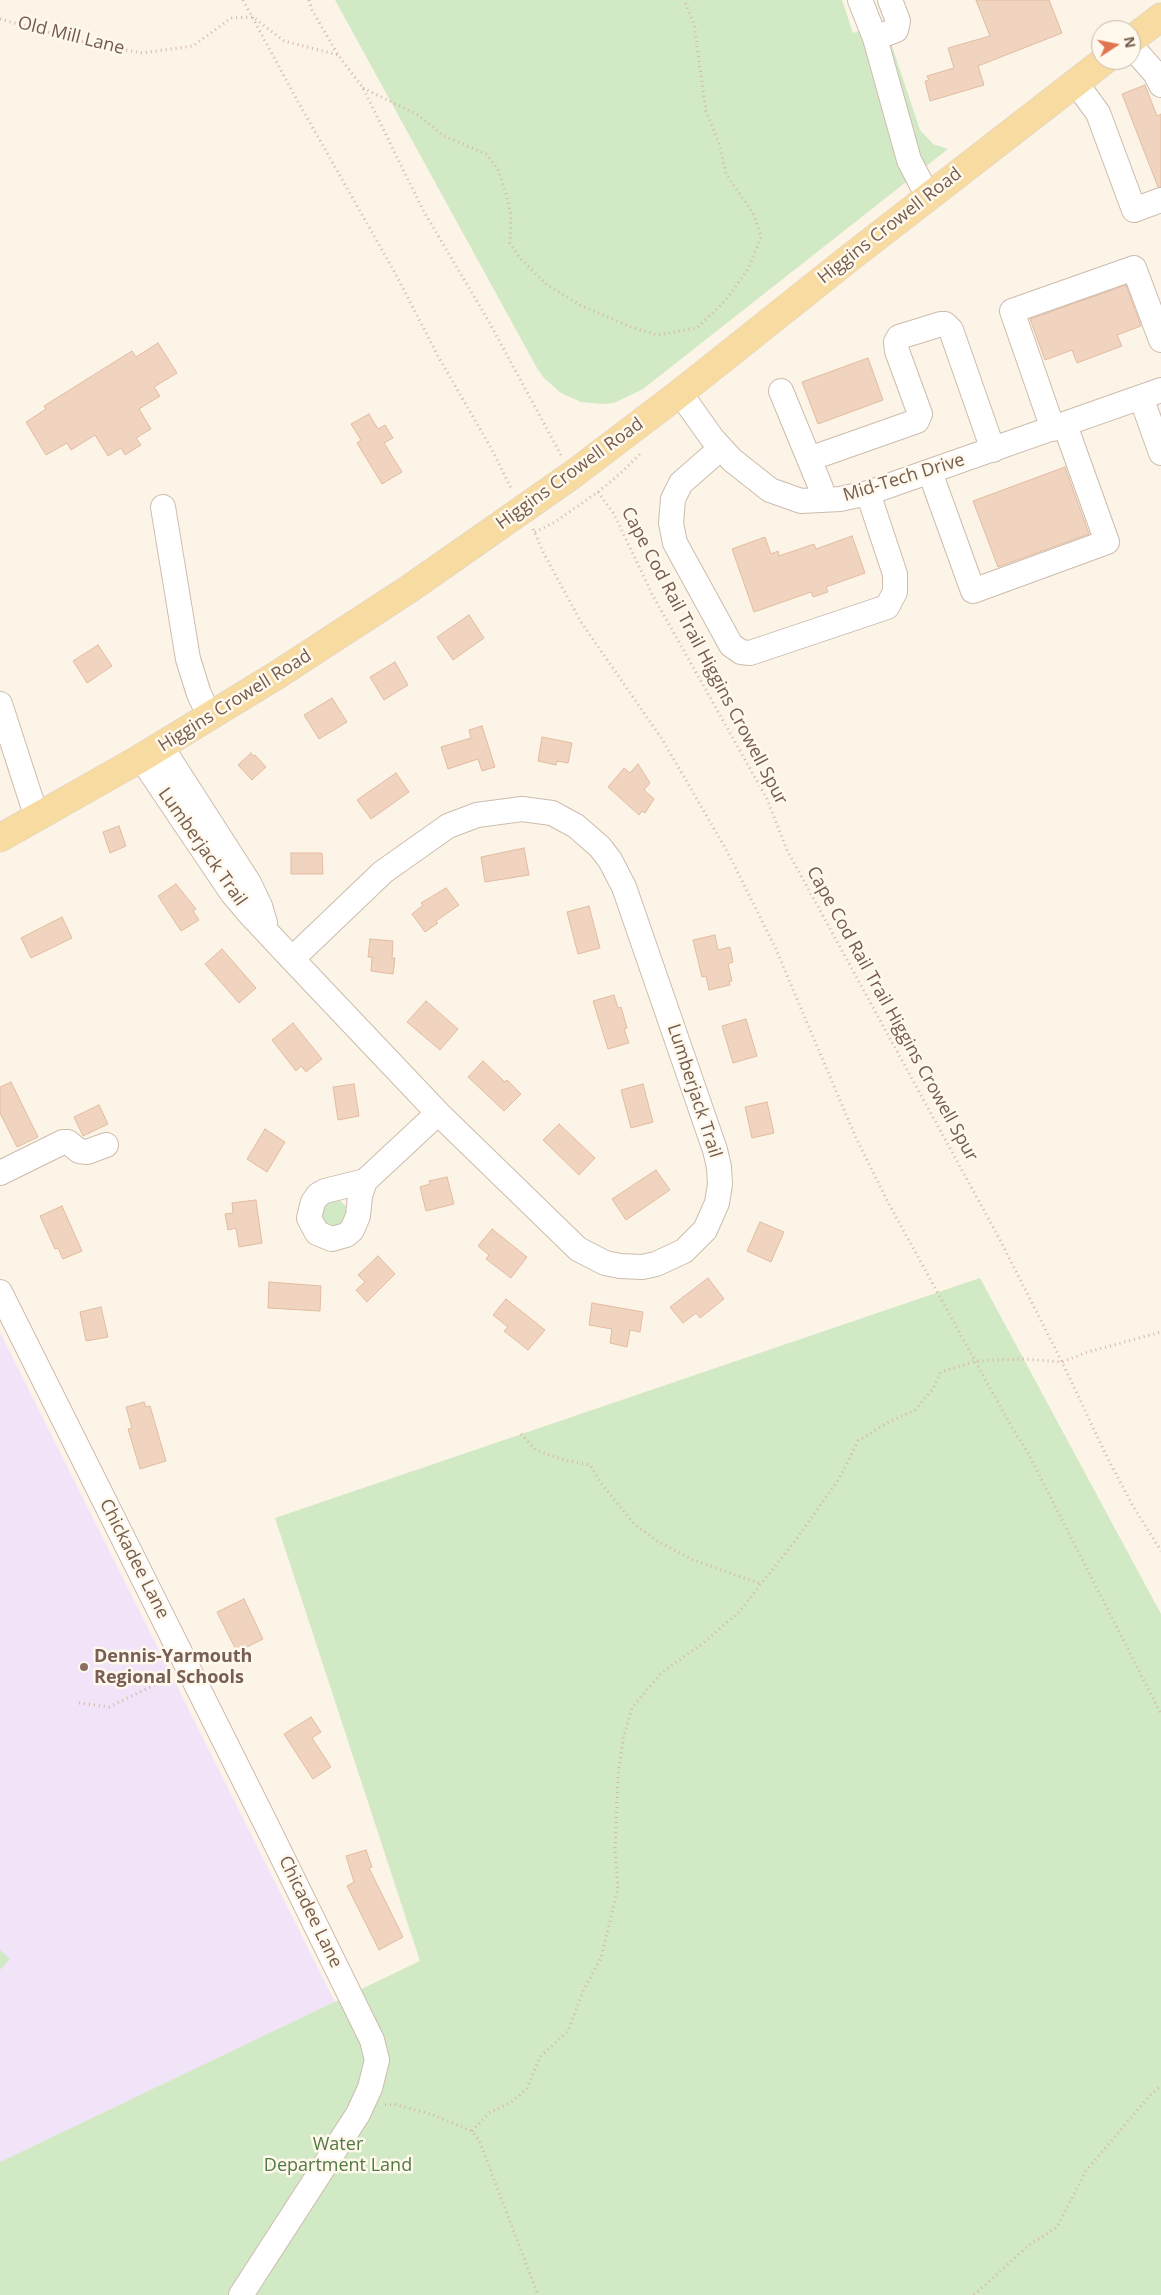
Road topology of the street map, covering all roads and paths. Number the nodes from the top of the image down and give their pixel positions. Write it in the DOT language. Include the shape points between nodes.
graph roads {
  1 [pos="243,0"];
  2 [pos="309,0"];
  3 [pos="684,0"];
  4 [pos="860,0"];
  5 [pos="890,0"];
  6 [pos="1161,16"];
  7 [pos="253,17"];
  8 [pos="0,19"];
  9 [pos="1141,32"];
  10 [pos="875,38"];
  11 [pos="338,55"];
  12 [pos="1141,57"];
  13 [pos="1092,70"];
  14 [pos="1076,83"];
  15 [pos="1161,85"];
  16 [pos="363,88"];
  17 [pos="928,197"];
  18 [pos="1161,200"];
  19 [pos="1161,340"];
  20 [pos="781,391"];
  21 [pos="680,393"];
  22 [pos="1151,394"];
  23 [pos="1059,427"];
  24 [pos="721,448"];
  25 [pos="993,450"];
  26 [pos="1161,453"];
  27 [pos="808,459"];
  28 [pos="930,472"];
  29 [pos="572,475"];
  30 [pos="598,492"];
  31 [pos="868,493"];
  32 [pos="822,500"];
  33 [pos="163,507"];
  34 [pos="521,511"];
  35 [pos="0,704"];
  36 [pos="210,717"];
  37 [pos="151,752"];
  38 [pos="36,818"];
  39 [pos="0,838"];
  40 [pos="292,960"];
  41 [pos="438,1113"];
  42 [pos="106,1145"];
  43 [pos="0,1173"];
  44 [pos="365,1181"];
  45 [pos="0,1292"];
  46 [pos="1161,1332"];
  47 [pos="976,1361"];
  48 [pos="1062,1362"];
  49 [pos="521,1434"];
  50 [pos="1161,1551"];
  51 [pos="761,1584"];
  52 [pos="189,1669"];
  53 [pos="79,1703"];
  54 [pos="1161,1714"];
  55 [pos="268,1826"];
  56 [pos="1161,2086"];
  57 [pos="360,2110"];
  58 [pos="472,2131"];
  59 [pos="241,2295"];
  60 [pos="538,2295"];
  61 [pos="974,2295"];
  1 -- 7 [label="path"];
  2 -- 11 [label="path"];
  3 -- 16 [label="path" via="694,24 706,111 720,146 726,174 754,215 761,238 748,270 724,301 696,328 657,335 582,306 547,285 519,257 510,243 511,214 505,190 498,169 486,154 444,136 418,114"];
  4 -- 10 [label="street"];
  5 -- 10 [label="street" via="898,21 896,30"];
  6 -- 9 [label="main road"];
  7 -- 8 [label="path, Old Mill Lane" via="231,18 193,46 142,54"];
  7 -- 11 [label="path" via="284,41"];
  7 -- 34 [label="path" via="491,448"];
  10 -- 17 [label="street" via="909,160"];
  11 -- 16 [label="path"];
  12 -- 15 [label="street"];
  13 -- 14 [label="main road, Higgins Crowell Road"];
  14 -- 17 [label="main road, Higgins Crowell Road"];
  14 -- 18 [label="street" via="1098,113 1134,210"];
  16 -- 29 [label="path" via="424,210"];
  17 -- 21 [label="main road, Higgins Crowell Road"];
  19 -- 23 [label="street" via="1134,268 1012,311"];
  20 -- 27 [label="street"];
  21 -- 24 [label="street, Mid-Tech Drive"];
  21 -- 29 [label="main road, Higgins Crowell Road"];
  22 -- 23 [label="street, Mid-Tech Drive"];
  22 -- 26 [label="street"];
  23 -- 25 [label="street, Mid-Tech Drive"];
  23 -- 28 [label="street" via="1107,542 973,591"];
  24 -- 31 [label="street" via="681,483 673,499 671,523 675,543 731,645 741,652 750,653 887,607 895,592 895,574"];
  24 -- 32 [label="street, Mid-Tech Drive" via="770,490 801,501"];
  25 -- 27 [label="street" via="952,330 945,324 899,337 896,342 920,414 917,421"];
  25 -- 28 [label="street, Mid-Tech Drive"];
  27 -- 32 [label="street"];
  28 -- 31 [label="street, Mid-Tech Drive"];
  29 -- 34 [label="main road, Higgins Crowell Road"];
  30 -- 48 [label="path, Cape Cod Rail Trail Higgins Crowell Spur" via="614,514 652,594 767,799 787,850 999,1238"];
  31 -- 32 [label="street, Mid-Tech Drive"];
  33 -- 36 [label="street" via="188,659"];
  34 -- 36 [label="main road, Higgins Crowell Road" via="365,619"];
  34 -- 47 [label="path" via="581,622 662,739 727,851 779,956 856,1138"];
  35 -- 38 [label="street"];
  36 -- 37 [label="main road, Higgins Crowell Road"];
  37 -- 38 [label="main road, Higgins Crowell Road"];
  37 -- 40 [label="street, Lumberjack Trail" via="200,827 232,893"];
  38 -- 39 [label="main road, Higgins Crowell Road"];
  40 -- 41 [label="street, Lumberjack Trail"];
  40 -- 41 [label="street, Lumberjack Trail" via="383,872 448,826 477,815 505,810 538,810 563,818 589,835 610,860 630,899 715,1150 720,1184 712,1218 695,1241 670,1258 642,1267 604,1263 565,1238"];
  41 -- 44 [label="street"];
  42 -- 43 [label="street" via="87,1152 63,1142"];
  45 -- 52 [label="street, Chickadee Lane"];
  46 -- 48 [label="path"];
  47 -- 48 [label="path" via="1023,1359"];
  47 -- 51 [label="path" via="940,1372 933,1389 915,1410 858,1442 839,1479"];
  47 -- 54 [label="path" via="1027,1451"];
  48 -- 50 [label="path, Cape Cod Rail Trail Higgins Crowell Spur" via="1108,1459"];
  49 -- 51 [label="path" via="536,1450 590,1465 601,1484 634,1524 657,1541 694,1560"];
  51 -- 58 [label="path" via="739,1612 661,1673 632,1708 623,1739 618,1777 614,1850 618,1888 601,1958 584,1989 568,2031 540,2057 526,2088 513,2101 489,2113"];
  52 -- 53 [label="path" via="110,1708"];
  52 -- 55 [label="street, Chickadee Lane"];
  55 -- 57 [label="street, Chicadee Lane" via="372,2040 376,2060 370,2088"];
  56 -- 61 [label="path" via="1086,2171 1058,2227 1028,2246"];
  57 -- 58 [label="path" via="394,2104"];
  57 -- 59 [label="street, Chicadee Lane"];
  58 -- 60 [label="path" via="479,2140"];
}
